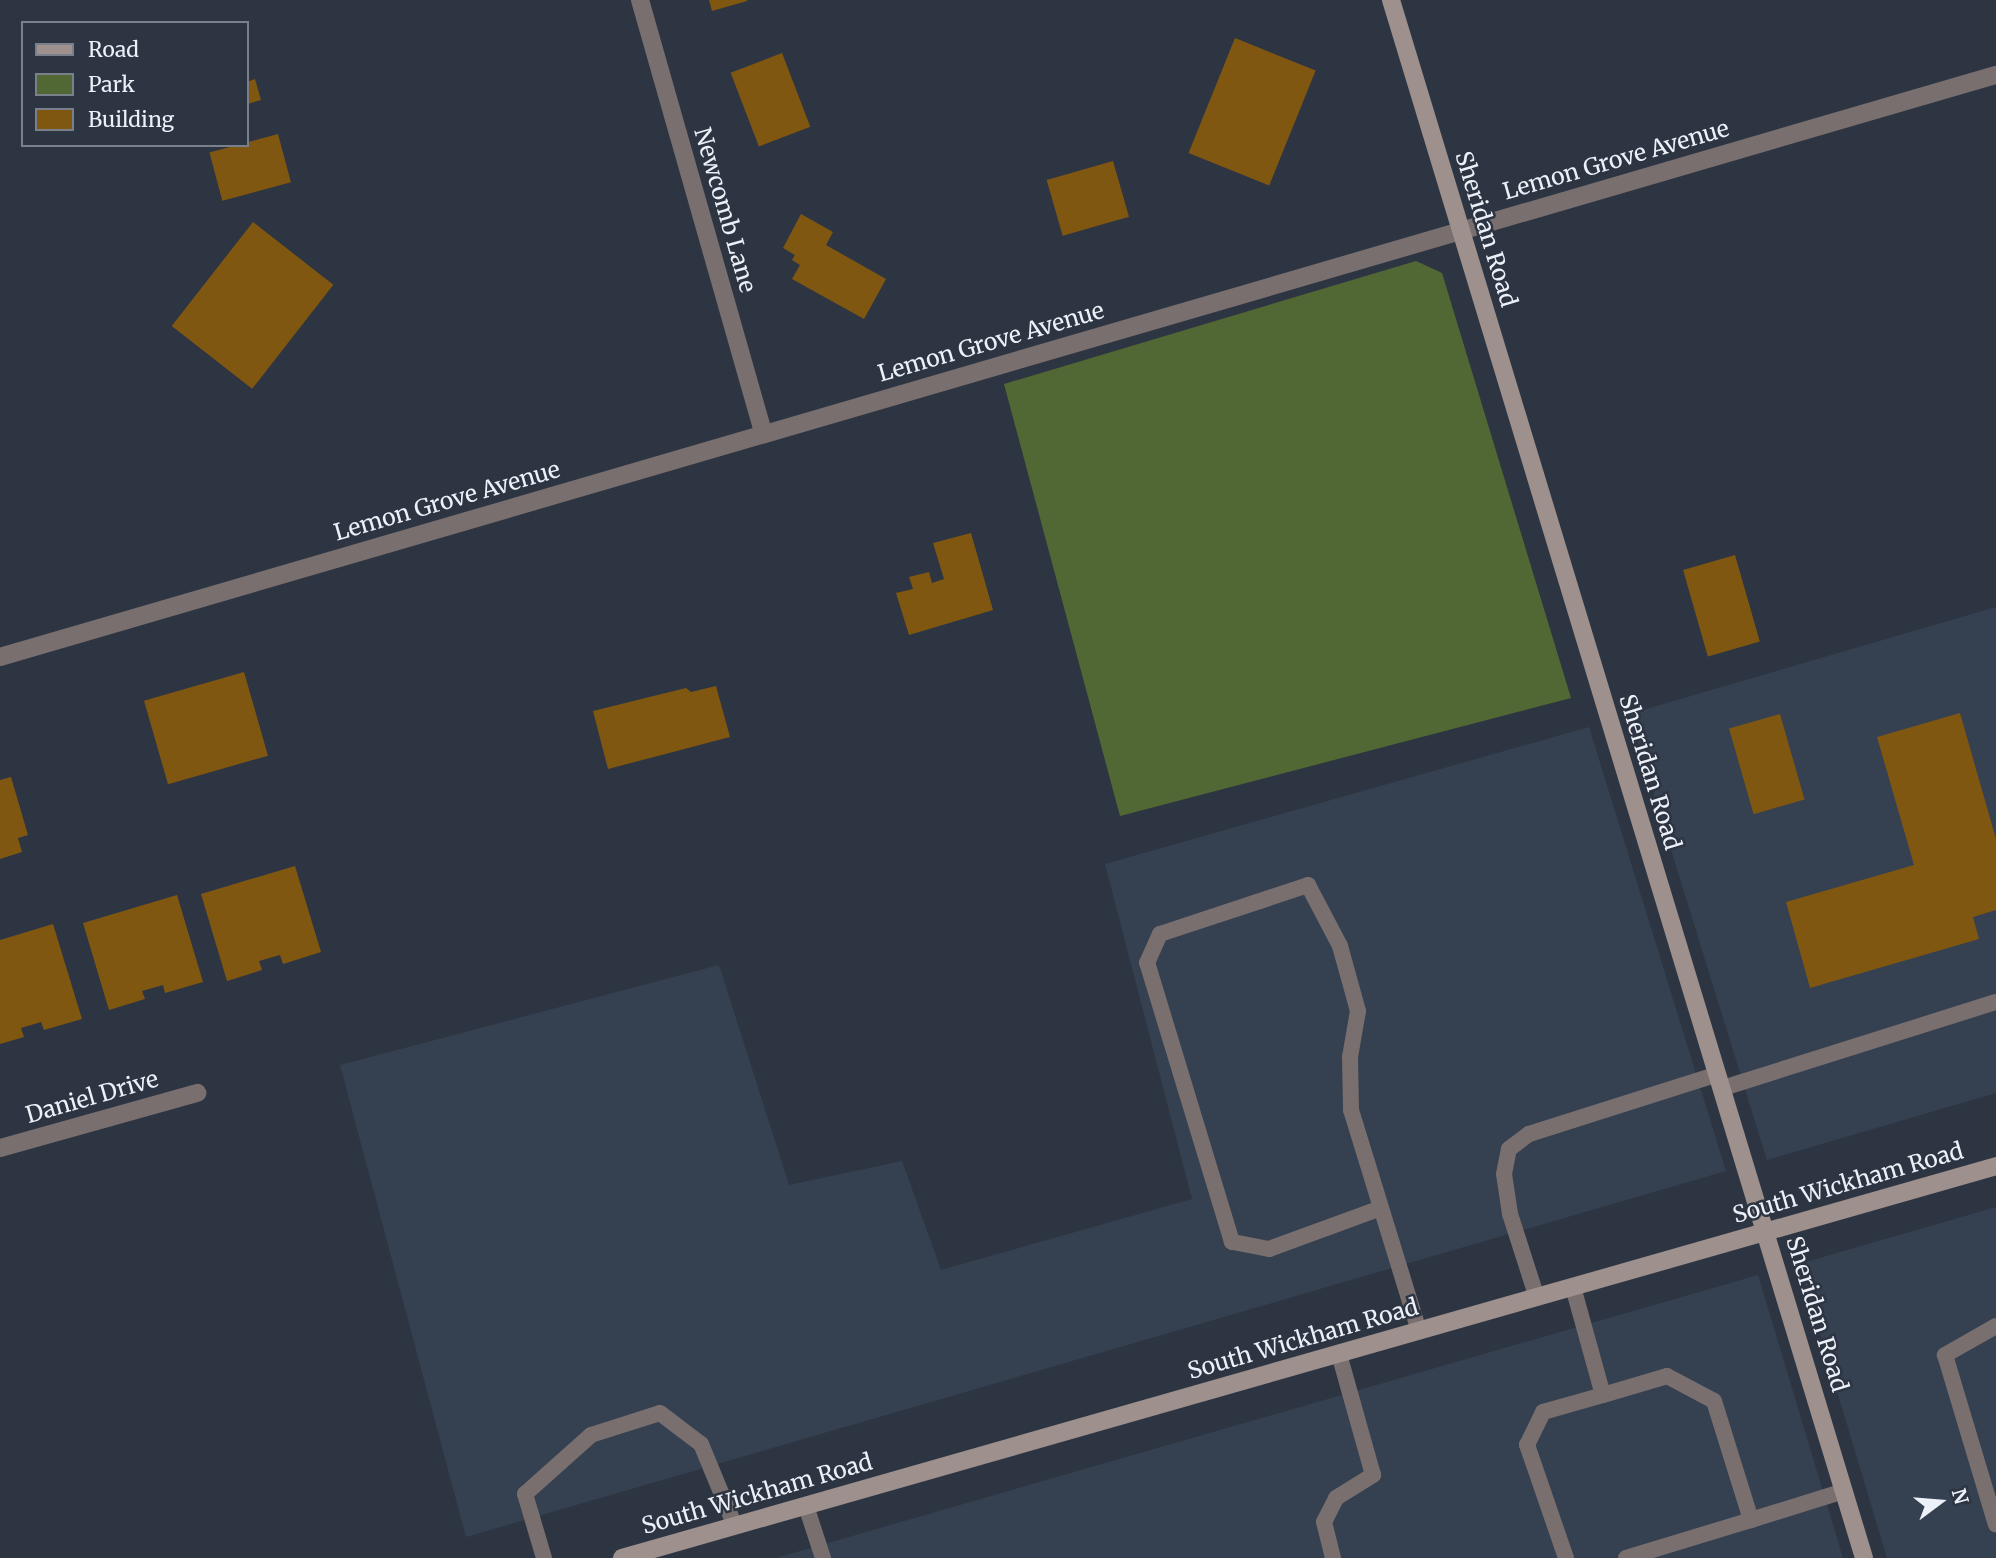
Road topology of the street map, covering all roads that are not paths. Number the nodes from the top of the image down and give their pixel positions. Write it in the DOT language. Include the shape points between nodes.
graph roads {
  1 [pos="640,0"];
  2 [pos="1391,0"];
  3 [pos="1996,75"];
  4 [pos="1461,230"];
  5 [pos="764,434"];
  6 [pos="0,657"];
  7 [pos="1996,1002"];
  8 [pos="1720,1081"];
  9 [pos="197,1093"];
  10 [pos="0,1149"];
  11 [pos="1996,1166"];
  12 [pos="1381,1208"];
  13 [pos="1767,1232"];
  14 [pos="1573,1287"];
  15 [pos="1536,1298"];
  16 [pos="1996,1326"];
  17 [pos="1419,1331"];
  18 [pos="1339,1354"];
  19 [pos="1603,1395"];
  20 [pos="1844,1491"];
  21 [pos="806,1506"];
  22 [pos="1751,1520"];
  23 [pos="1996,1525"];
  24 [pos="735,1526"];
  25 [pos="650,1554"];
  26 [pos="544,1558"];
  27 [pos="622,1558"];
  28 [pos="823,1558"];
  29 [pos="1333,1558"];
  30 [pos="1566,1558"];
  31 [pos="1626,1558"];
  32 [pos="1864,1558"];
  1 -- 5 [label="street, Newcomb Lane"];
  2 -- 4 [label="street, Sheridan Road"];
  3 -- 4 [label="street, Lemon Grove Avenue"];
  4 -- 5 [label="street, Lemon Grove Avenue"];
  4 -- 8 [label="street, Sheridan Road"];
  5 -- 6 [label="street, Lemon Grove Avenue"];
  7 -- 8 [label="lane"];
  8 -- 13 [label="street, Sheridan Road"];
  8 -- 15 [label="lane" via="1529,1135 1509,1149 1504,1174 1510,1214"];
  9 -- 10 [label="street, Daniel Drive"];
  11 -- 13 [label="street, South Wickham Road"];
  12 -- 12 [label="lane" via="1351,1110 1350,1057 1357,1011 1339,946 1308,885 1160,933 1147,963 1232,1241 1269,1249"];
  12 -- 17 [label="lane"];
  13 -- 14 [label="street, South Wickham Road"];
  13 -- 20 [label="street, Sheridan Road"];
  14 -- 15 [label="street, South Wickham Road"];
  14 -- 19 [label="lane"];
  15 -- 17 [label="street, South Wickham Road"];
  16 -- 23 [label="lane" via="1945,1355"];
  17 -- 18 [label="street, South Wickham Road"];
  18 -- 21 [label="street, South Wickham Road"];
  18 -- 29 [label="lane" via="1373,1475 1336,1498 1324,1522"];
  19 -- 22 [label="lane" via="1667,1376 1714,1401"];
  19 -- 30 [label="lane" via="1543,1412 1527,1445"];
  20 -- 22 [label="lane"];
  20 -- 32 [label="street, Sheridan Road"];
  21 -- 24 [label="street, South Wickham Road"];
  21 -- 28 [label="lane"];
  22 -- 31 [label="lane"];
  24 -- 25 [label="street, South Wickham Road"];
  24 -- 26 [label="lane" via="701,1444 660,1413 591,1435 525,1494"];
  25 -- 27 [label="street, South Wickham Road"];
}
